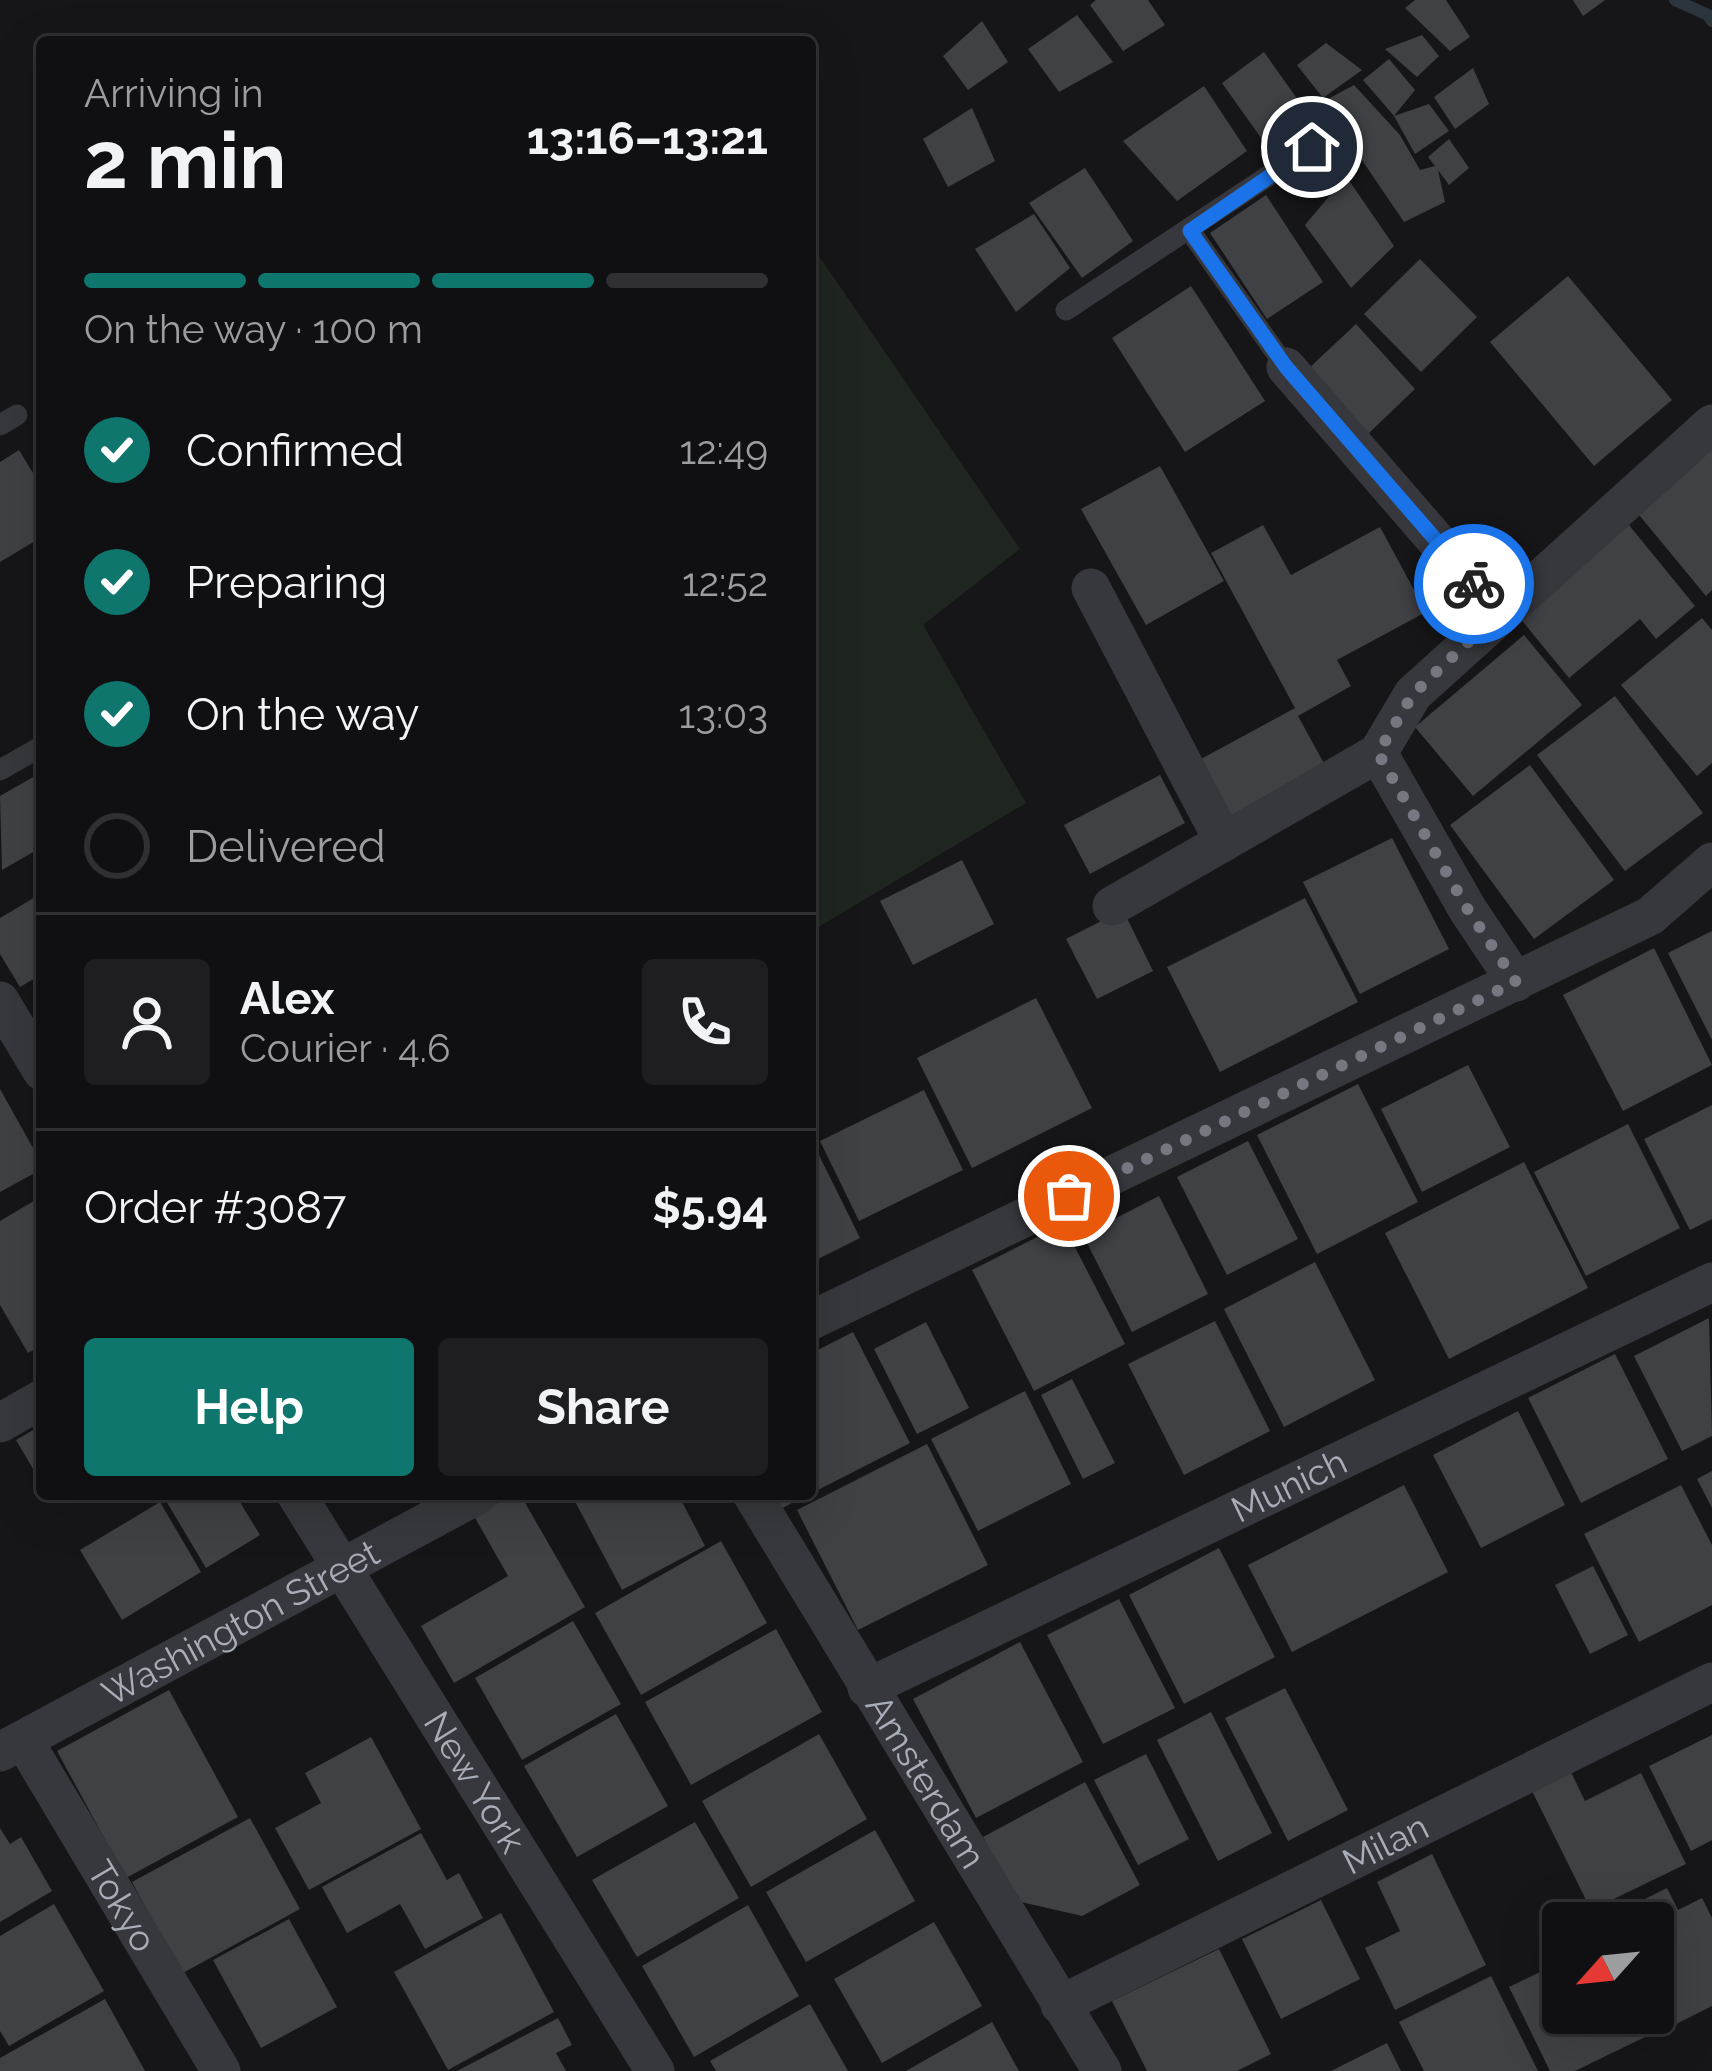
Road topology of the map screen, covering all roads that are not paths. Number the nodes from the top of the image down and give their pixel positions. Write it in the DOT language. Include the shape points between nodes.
graph roads {
  1 [pos="1312,147"];
  2 [pos="1190,231"];
  3 [pos="1066,310"];
  4 [pos="1286,367"];
  5 [pos="1712,424"];
  6 [pos="1090,588"];
  7 [pos="1499,613"];
  8 [pos="36,749"];
  9 [pos="1378,753"];
  10 [pos="0,770"];
  11 [pos="1224,842"];
  12 [pos="1712,862"];
  13 [pos="1112,906"];
  14 [pos="1516,982"];
  15 [pos="0,1000"];
  16 [pos="36,1061"];
  17 [pos="1712,1282"];
  18 [pos="816,1318"];
  19 [pos="36,1402"];
  20 [pos="0,1423"];
  21 [pos="300,1500"];
  22 [pos="468,1500"];
  23 [pos="756,1500"];
  24 [pos="341,1569"];
  25 [pos="1712,1682"];
  26 [pos="867,1688"];
  27 [pos="12,1747"];
  28 [pos="1060,2005"];
  29 [pos="221,2071"];
  30 [pos="655,2071"];
  31 [pos="1102,2071"];
  1 -- 2 [label="lane"];
  2 -- 3 [label="lane"];
  2 -- 4 [label="lane"];
  4 -- 7 [label="street"];
  5 -- 7 [label="street"];
  6 -- 11 [label="street"];
  7 -- 9 [label="street" via="1413,694"];
  8 -- 10 [label="lane"];
  9 -- 11 [label="street"];
  9 -- 14 [label="street"];
  11 -- 13 [label="street"];
  12 -- 14 [label="street" via="1655,913"];
  14 -- 18 [label="street"];
  15 -- 16 [label="street"];
  17 -- 26 [label="street, Munich"];
  19 -- 20 [label="street"];
  21 -- 24 [label="street, New York"];
  22 -- 24 [label="street, Washington Street"];
  23 -- 26 [label="street, Amsterdam"];
  24 -- 27 [label="street, Washington Street"];
  24 -- 30 [label="street, New York"];
  25 -- 28 [label="street, Milan"];
  26 -- 28 [label="street, Amsterdam"];
  27 -- 29 [label="street, Tokyo"];
  28 -- 31 [label="street, Amsterdam"];
}
